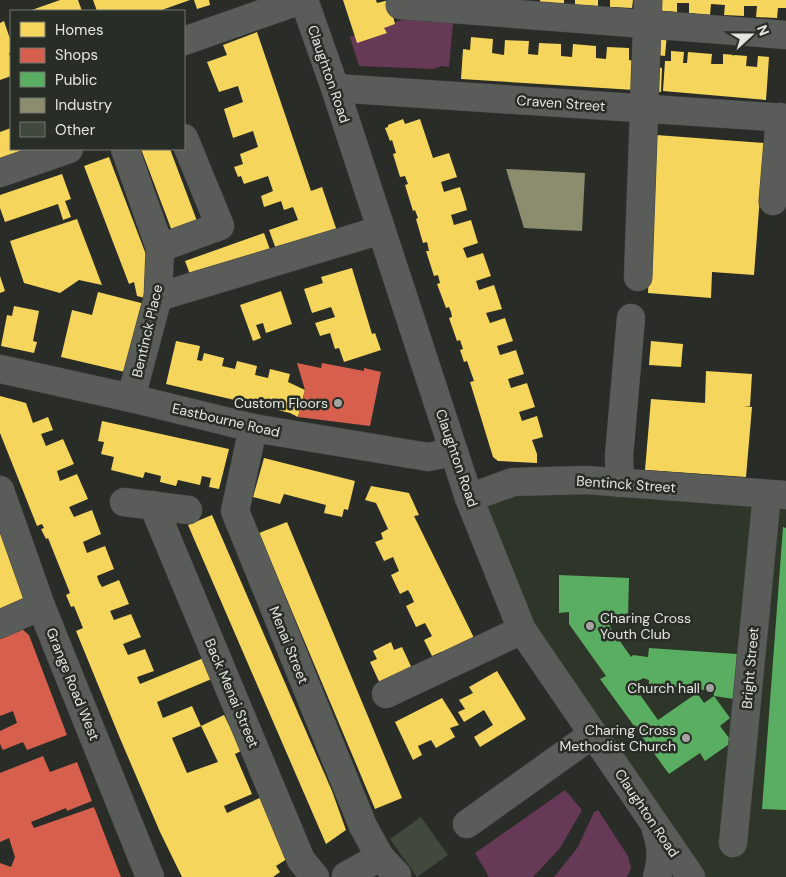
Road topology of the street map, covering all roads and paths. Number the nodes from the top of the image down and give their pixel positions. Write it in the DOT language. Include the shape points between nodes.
graph roads {
  1 [pos="302,0"];
  2 [pos="401,0"];
  3 [pos="647,12"];
  4 [pos="786,34"];
  5 [pos="185,41"];
  6 [pos="335,88"];
  7 [pos="645,109"];
  8 [pos="783,118"];
  9 [pos="185,140"];
  10 [pos="66,150"];
  11 [pos="125,150"];
  12 [pos="0,173"];
  13 [pos="773,201"];
  14 [pos="381,230"];
  15 [pos="160,248"];
  16 [pos="638,277"];
  17 [pos="158,297"];
  18 [pos="631,318"];
  19 [pos="0,370"];
  20 [pos="131,398"];
  21 [pos="253,428"];
  22 [pos="454,452"];
  23 [pos="620,483"];
  24 [pos="0,490"];
  25 [pos="776,495"];
  26 [pos="469,498"];
  27 [pos="124,502"];
  28 [pos="153,505"];
  29 [pos="188,510"];
  30 [pos="42,606"];
  31 [pos="0,624"];
  32 [pos="522,630"];
  33 [pos="386,694"];
  34 [pos="593,734"];
  35 [pos="467,824"];
  36 [pos="654,825"];
  37 [pos="733,843"];
  38 [pos="346,876"];
  39 [pos="150,877"];
  40 [pos="315,877"];
  41 [pos="657,877"];
  42 [pos="691,877"];
  1 -- 5 [label="street"];
  1 -- 6 [label="street, Claughton Road"];
  2 -- 3 [label="street" via="400,5"];
  3 -- 4 [label="street"];
  3 -- 7 [label="street"];
  6 -- 7 [label="street, Craven Street"];
  6 -- 14 [label="street, Claughton Road"];
  7 -- 8 [label="street, Craven Street"];
  7 -- 16 [label="street"];
  8 -- 13 [label="street"];
  9 -- 15 [label="street" via="220,226"];
  10 -- 12 [label="street"];
  11 -- 15 [label="street, Bentinck Place"];
  14 -- 17 [label="street"];
  14 -- 22 [label="street, Claughton Road"];
  15 -- 17 [label="street, Bentinck Place"];
  17 -- 20 [label="street, Bentinck Place"];
  18 -- 23 [label="street" via="619,456"];
  19 -- 20 [label="street, Eastbourne Road"];
  20 -- 21 [label="street, Eastbourne Road"];
  21 -- 22 [label="street, Eastbourne Road" via="428,457"];
  21 -- 38 [label="street, Menai Street" via="235,511 362,826 388,866"];
  22 -- 26 [label="street, Claughton Road"];
  23 -- 25 [label="street, Bentinck Street"];
  23 -- 26 [label="street, Bentinck Street" via="586,480 513,482"];
  24 -- 30 [label="street, Grange Road West"];
  25 -- 37 [label="street, Bright Street"];
  26 -- 32 [label="street, Claughton Road"];
  27 -- 28 [label="street"];
  28 -- 29 [label="street"];
  28 -- 40 [label="street, Back Menai Street" via="301,860"];
  30 -- 31 [label="street"];
  30 -- 39 [label="street, Grange Road West"];
  32 -- 33 [label="street"];
  32 -- 34 [label="street, Claughton Road"];
  34 -- 35 [label="street"];
  34 -- 36 [label="street, Claughton Road"];
  36 -- 41 [label="street" via="661,845"];
  36 -- 42 [label="street, Claughton Road"];
}
